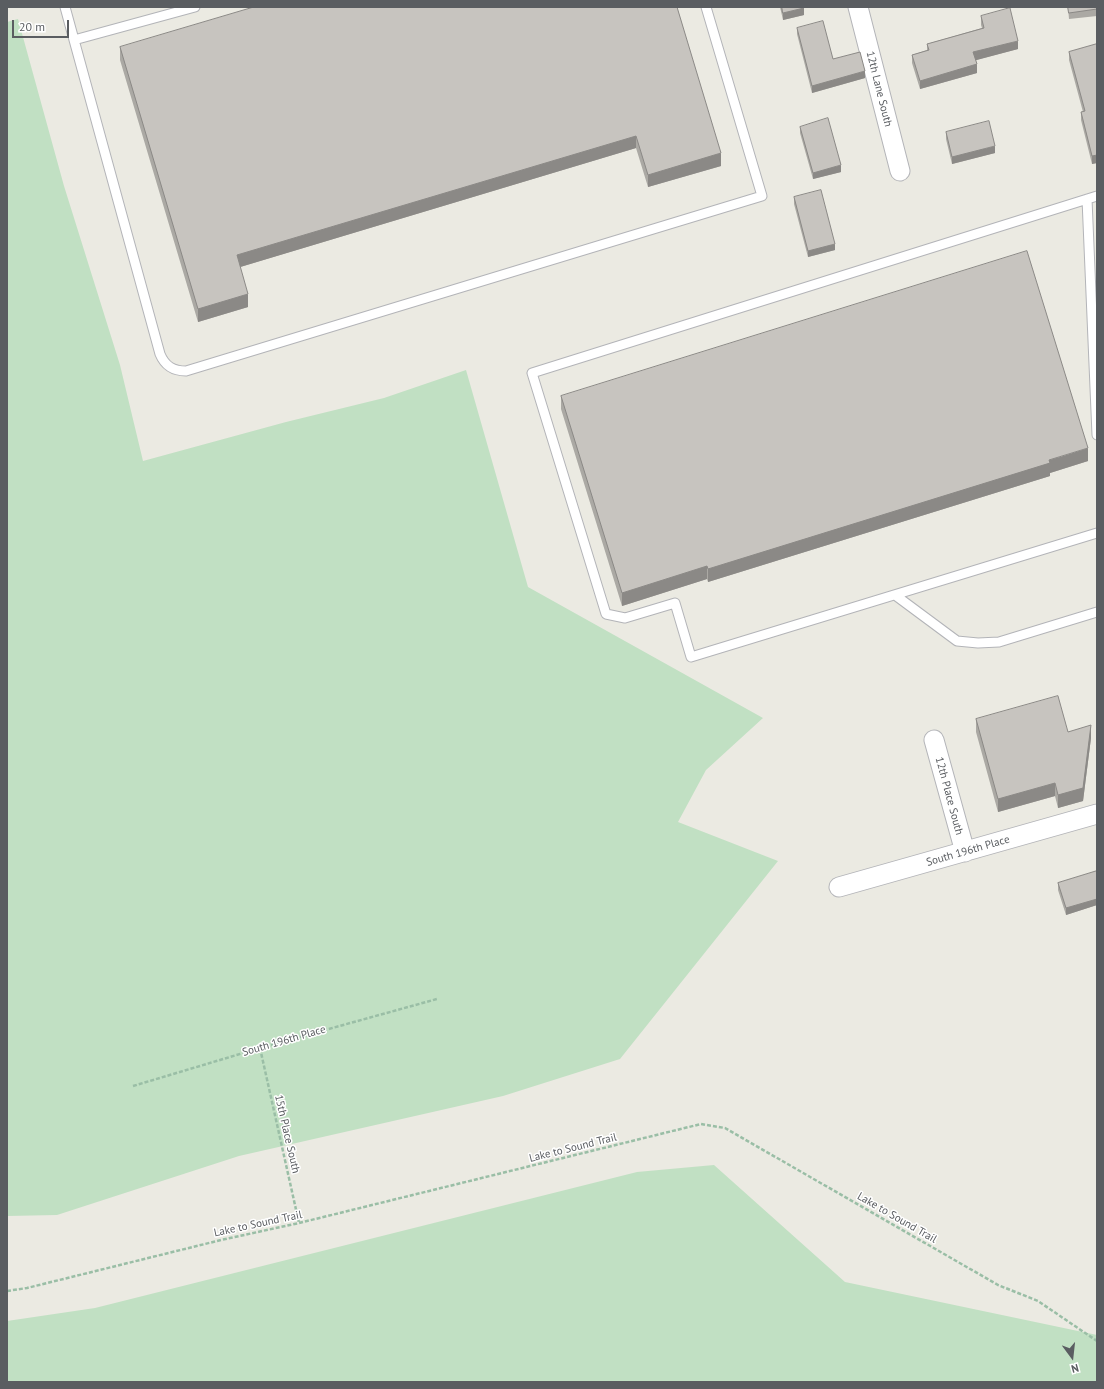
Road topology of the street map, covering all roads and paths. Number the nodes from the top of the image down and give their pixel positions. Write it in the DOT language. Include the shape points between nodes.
graph roads {
  1 [pos="65,7"];
  2 [pos="196,7"];
  3 [pos="706,7"];
  4 [pos="858,7"];
  5 [pos="74,40"];
  6 [pos="900,171"];
  7 [pos="1097,196"];
  8 [pos="1087,199"];
  9 [pos="1097,435"];
  10 [pos="1097,533"];
  11 [pos="895,595"];
  12 [pos="1097,612"];
  13 [pos="934,740"];
  14 [pos="1097,814"];
  15 [pos="965,852"];
  16 [pos="838,887"];
  17 [pos="437,999"];
  18 [pos="260,1048"];
  19 [pos="133,1086"];
  20 [pos="299,1223"];
  21 [pos="7,1292"];
  22 [pos="1097,1341"];
  1 -- 5 [label="lane"];
  2 -- 5 [label="lane"];
  3 -- 5 [label="lane" via="762,196 186,372 171,369 160,354"];
  4 -- 6 [label="street, 12th Lane South"];
  7 -- 8 [label="lane"];
  8 -- 9 [label="lane"];
  8 -- 11 [label="lane" via="532,373 606,614 625,618 675,603 691,657"];
  10 -- 11 [label="lane"];
  11 -- 12 [label="lane" via="958,641 973,643 999,642"];
  13 -- 15 [label="street, 12th Place South"];
  14 -- 15 [label="street, South 196th Place"];
  15 -- 16 [label="street, South 196th Place"];
  17 -- 18 [label="path, South 196th Place"];
  18 -- 19 [label="path, South 196th Place"];
  18 -- 20 [label="path, 15th Place South"];
  20 -- 21 [label="path, Lake to Sound Trail"];
  20 -- 22 [label="path, Lake to Sound Trail" via="701,1124 725,1128 998,1285 1038,1301"];
}
